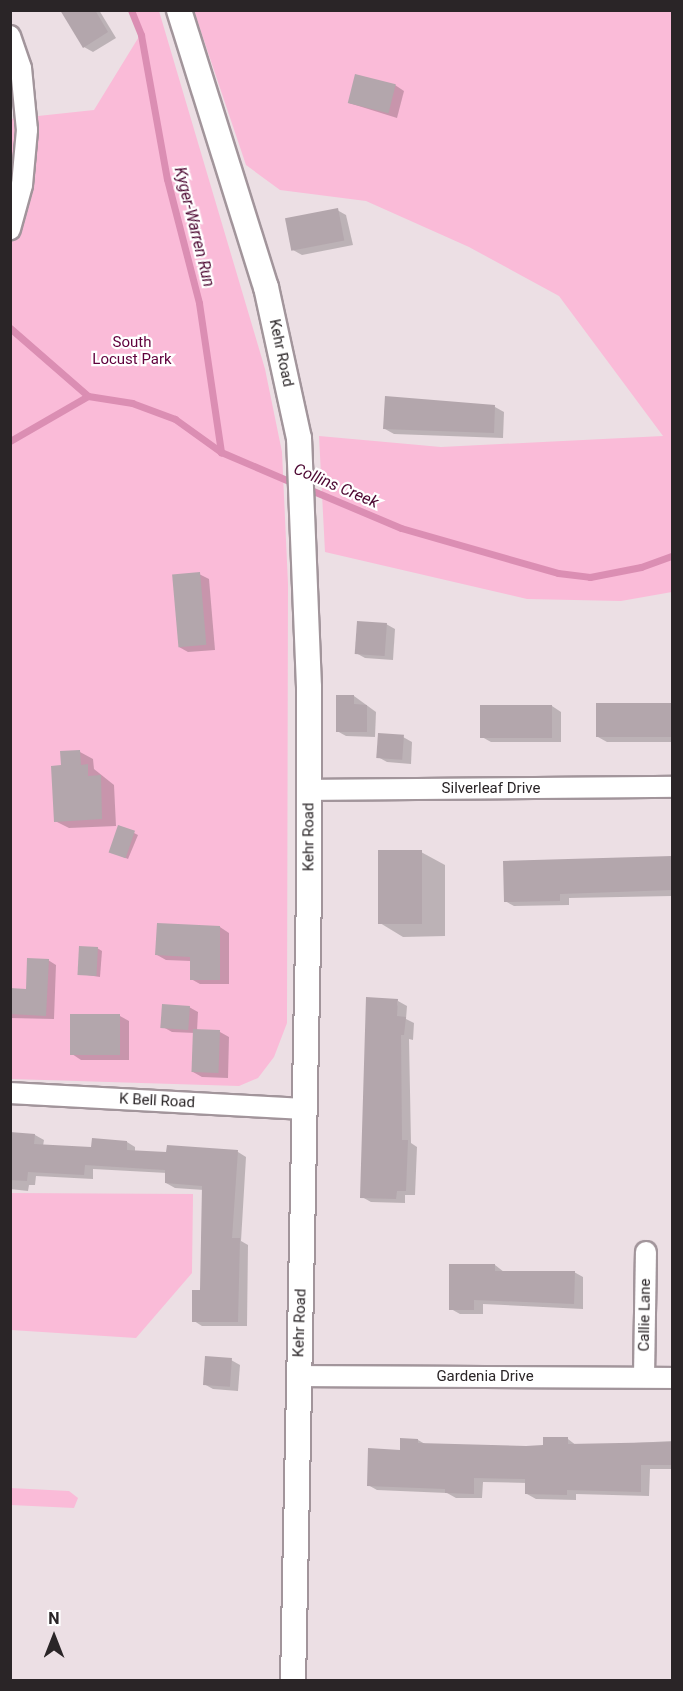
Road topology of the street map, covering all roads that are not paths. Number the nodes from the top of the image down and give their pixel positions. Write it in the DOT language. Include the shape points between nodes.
graph roads {
  1 [pos="179,10"];
  2 [pos="10,36"];
  3 [pos="10,229"];
  4 [pos="672,788"];
  5 [pos="309,790"];
  6 [pos="10,1093"];
  7 [pos="304,1109"];
  8 [pos="646,1252"];
  9 [pos="298,1376"];
  10 [pos="644,1377"];
  11 [pos="672,1378"];
  12 [pos="293,1680"];
  1 -- 5 [label="street, Kehr Road" via="266,288 298,438 304,525"];
  2 -- 3 [label="street" via="21,68 27,130 22,185"];
  4 -- 5 [label="street, Silverleaf Drive"];
  5 -- 7 [label="street, Kehr Road"];
  6 -- 7 [label="street, K Bell Road"];
  7 -- 9 [label="street, Kehr Road"];
  8 -- 10 [label="street, Callie Lane"];
  9 -- 10 [label="street, Gardenia Drive"];
  9 -- 12 [label="street, Kehr Road"];
  10 -- 11 [label="street, Gardenia Drive"];
}
